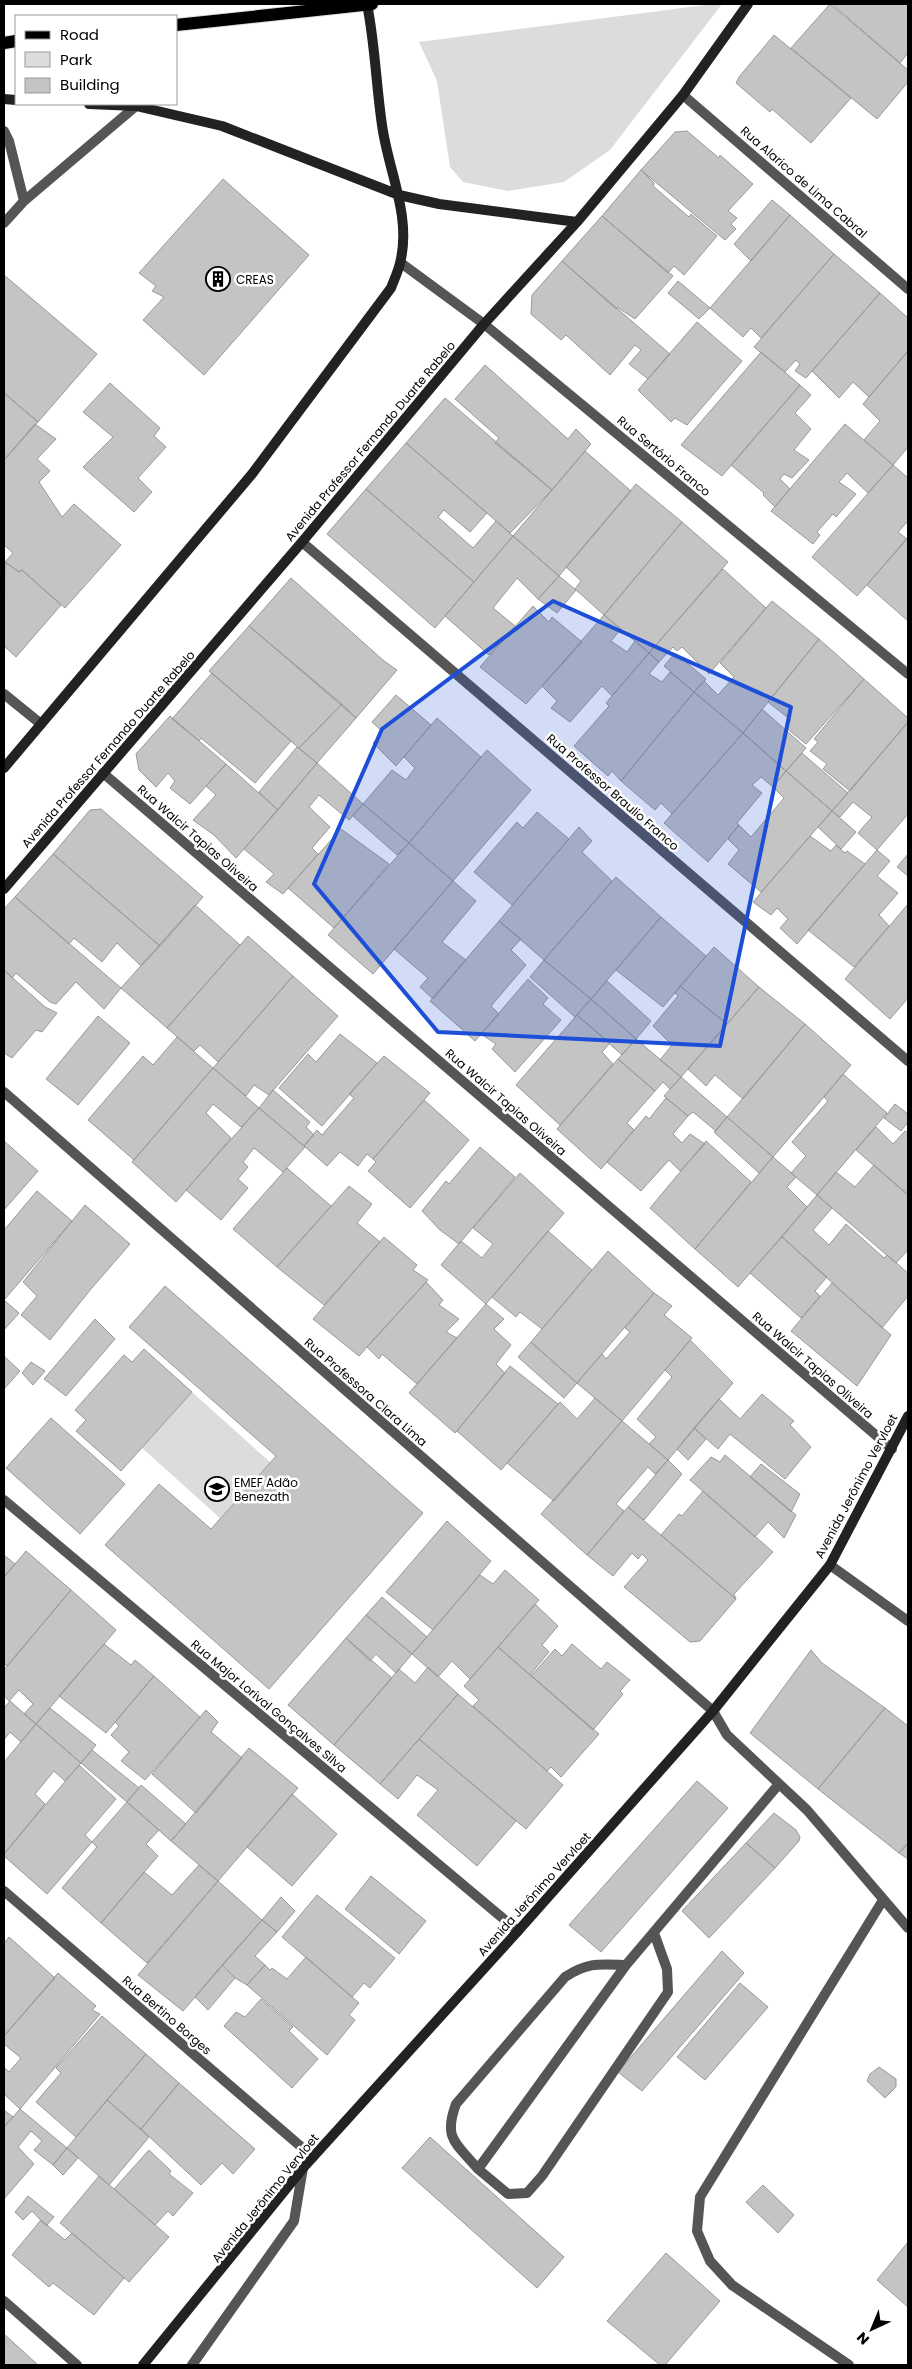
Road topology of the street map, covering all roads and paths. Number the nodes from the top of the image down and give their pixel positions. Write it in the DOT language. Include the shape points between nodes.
graph roads {
  1 [pos="367,4"];
  2 [pos="372,4"];
  3 [pos="748,4"];
  4 [pos="178,25"];
  5 [pos="683,95"];
  6 [pos="112,105"];
  7 [pos="136,106"];
  8 [pos="4,131"];
  9 [pos="399,195"];
  10 [pos="24,201"];
  11 [pos="577,222"];
  12 [pos="4,223"];
  13 [pos="400,262"];
  14 [pos="908,289"];
  15 [pos="484,324"];
  16 [pos="302,542"];
  17 [pos="908,674"];
  18 [pos="4,694"];
  19 [pos="41,724"];
  20 [pos="4,768"];
  21 [pos="103,773"];
  22 [pos="4,889"];
  23 [pos="908,1061"];
  24 [pos="4,1092"];
  25 [pos="908,1416"];
  26 [pos="892,1449"];
  27 [pos="4,1500"];
  28 [pos="830,1565"];
  29 [pos="908,1621"];
  30 [pos="713,1711"];
  31 [pos="779,1784"];
  32 [pos="4,1891"];
  33 [pos="883,1900"];
  34 [pos="908,1928"];
  35 [pos="518,1931"];
  36 [pos="654,1933"];
  37 [pos="626,1965"];
  38 [pos="313,2157"];
  39 [pos="303,2168"];
  40 [pos="478,2169"];
  41 [pos="4,2301"];
  42 [pos="77,2365"];
  43 [pos="143,2365"];
  44 [pos="192,2365"];
  45 [pos="849,2365"];
  1 -- 2 [label="main road"];
  1 -- 4 [label="main road"];
  1 -- 9 [label="street" via="374,36 384,140"];
  3 -- 5 [label="street, Avenida Professor Fernando Duarte Rabelo"];
  5 -- 11 [label="street, Avenida Professor Fernando Duarte Rabelo"];
  5 -- 14 [label="street, Rua Alarico de Lima Cabral"];
  6 -- 7 [label="street"];
  7 -- 9 [label="street" via="222,126"];
  7 -- 10 [label="street"];
  8 -- 10 [label="street"];
  9 -- 11 [label="street" via="439,204"];
  9 -- 13 [label="street"];
  10 -- 12 [label="street"];
  11 -- 15 [label="street, Avenida Professor Fernando Duarte Rabelo"];
  13 -- 15 [label="street, Rua Sertório Franco"];
  13 -- 19 [label="street" via="391,288 252,474"];
  15 -- 16 [label="street, Avenida Professor Fernando Duarte Rabelo"];
  15 -- 17 [label="street, Rua Sertório Franco"];
  16 -- 21 [label="street, Avenida Professor Fernando Duarte Rabelo"];
  16 -- 23 [label="street, Rua Professor Braulio Franco"];
  18 -- 19 [label="street"];
  19 -- 20 [label="street"];
  21 -- 22 [label="street, Avenida Professor Fernando Duarte Rabelo"];
  21 -- 26 [label="street, Rua Walcir Tapias Oliveira"];
  24 -- 30 [label="street, Rua Professora Clara Lima"];
  25 -- 26 [label="street, Avenida Jerônimo Vervloet"];
  26 -- 28 [label="street, Avenida Jerônimo Vervloet"];
  27 -- 35 [label="street, Rua Major Lorival Gonçalves Silva"];
  28 -- 29 [label="street"];
  28 -- 30 [label="street, Avenida Jerônimo Vervloet"];
  30 -- 31 [label="street, Rua Professora Clara Lima" via="727,1735"];
  30 -- 35 [label="street, Avenida Jerônimo Vervloet"];
  31 -- 33 [label="street, Rua Professora Clara Lima" via="807,1810"];
  31 -- 36 [label="street"];
  32 -- 38 [label="street, Rua Bertino Borges"];
  33 -- 34 [label="street, Rua Professora Clara Lima"];
  33 -- 45 [label="street" via="700,2197 698,2231 710,2261 732,2285"];
  35 -- 38 [label="street, Avenida Jerônimo Vervloet"];
  36 -- 37 [label="street"];
  36 -- 40 [label="street" via="667,1969 668,1992 542,2176 527,2193 508,2194"];
  37 -- 40 [label="street"];
  37 -- 40 [label="street" via="592,1963 564,1977 456,2104 450,2136"];
  38 -- 39 [label="street, Avenida Jerônimo Vervloet"];
  39 -- 43 [label="street, Avenida Jerônimo Vervloet"];
  39 -- 44 [label="street" via="294,2221"];
  41 -- 42 [label="street"];
}
